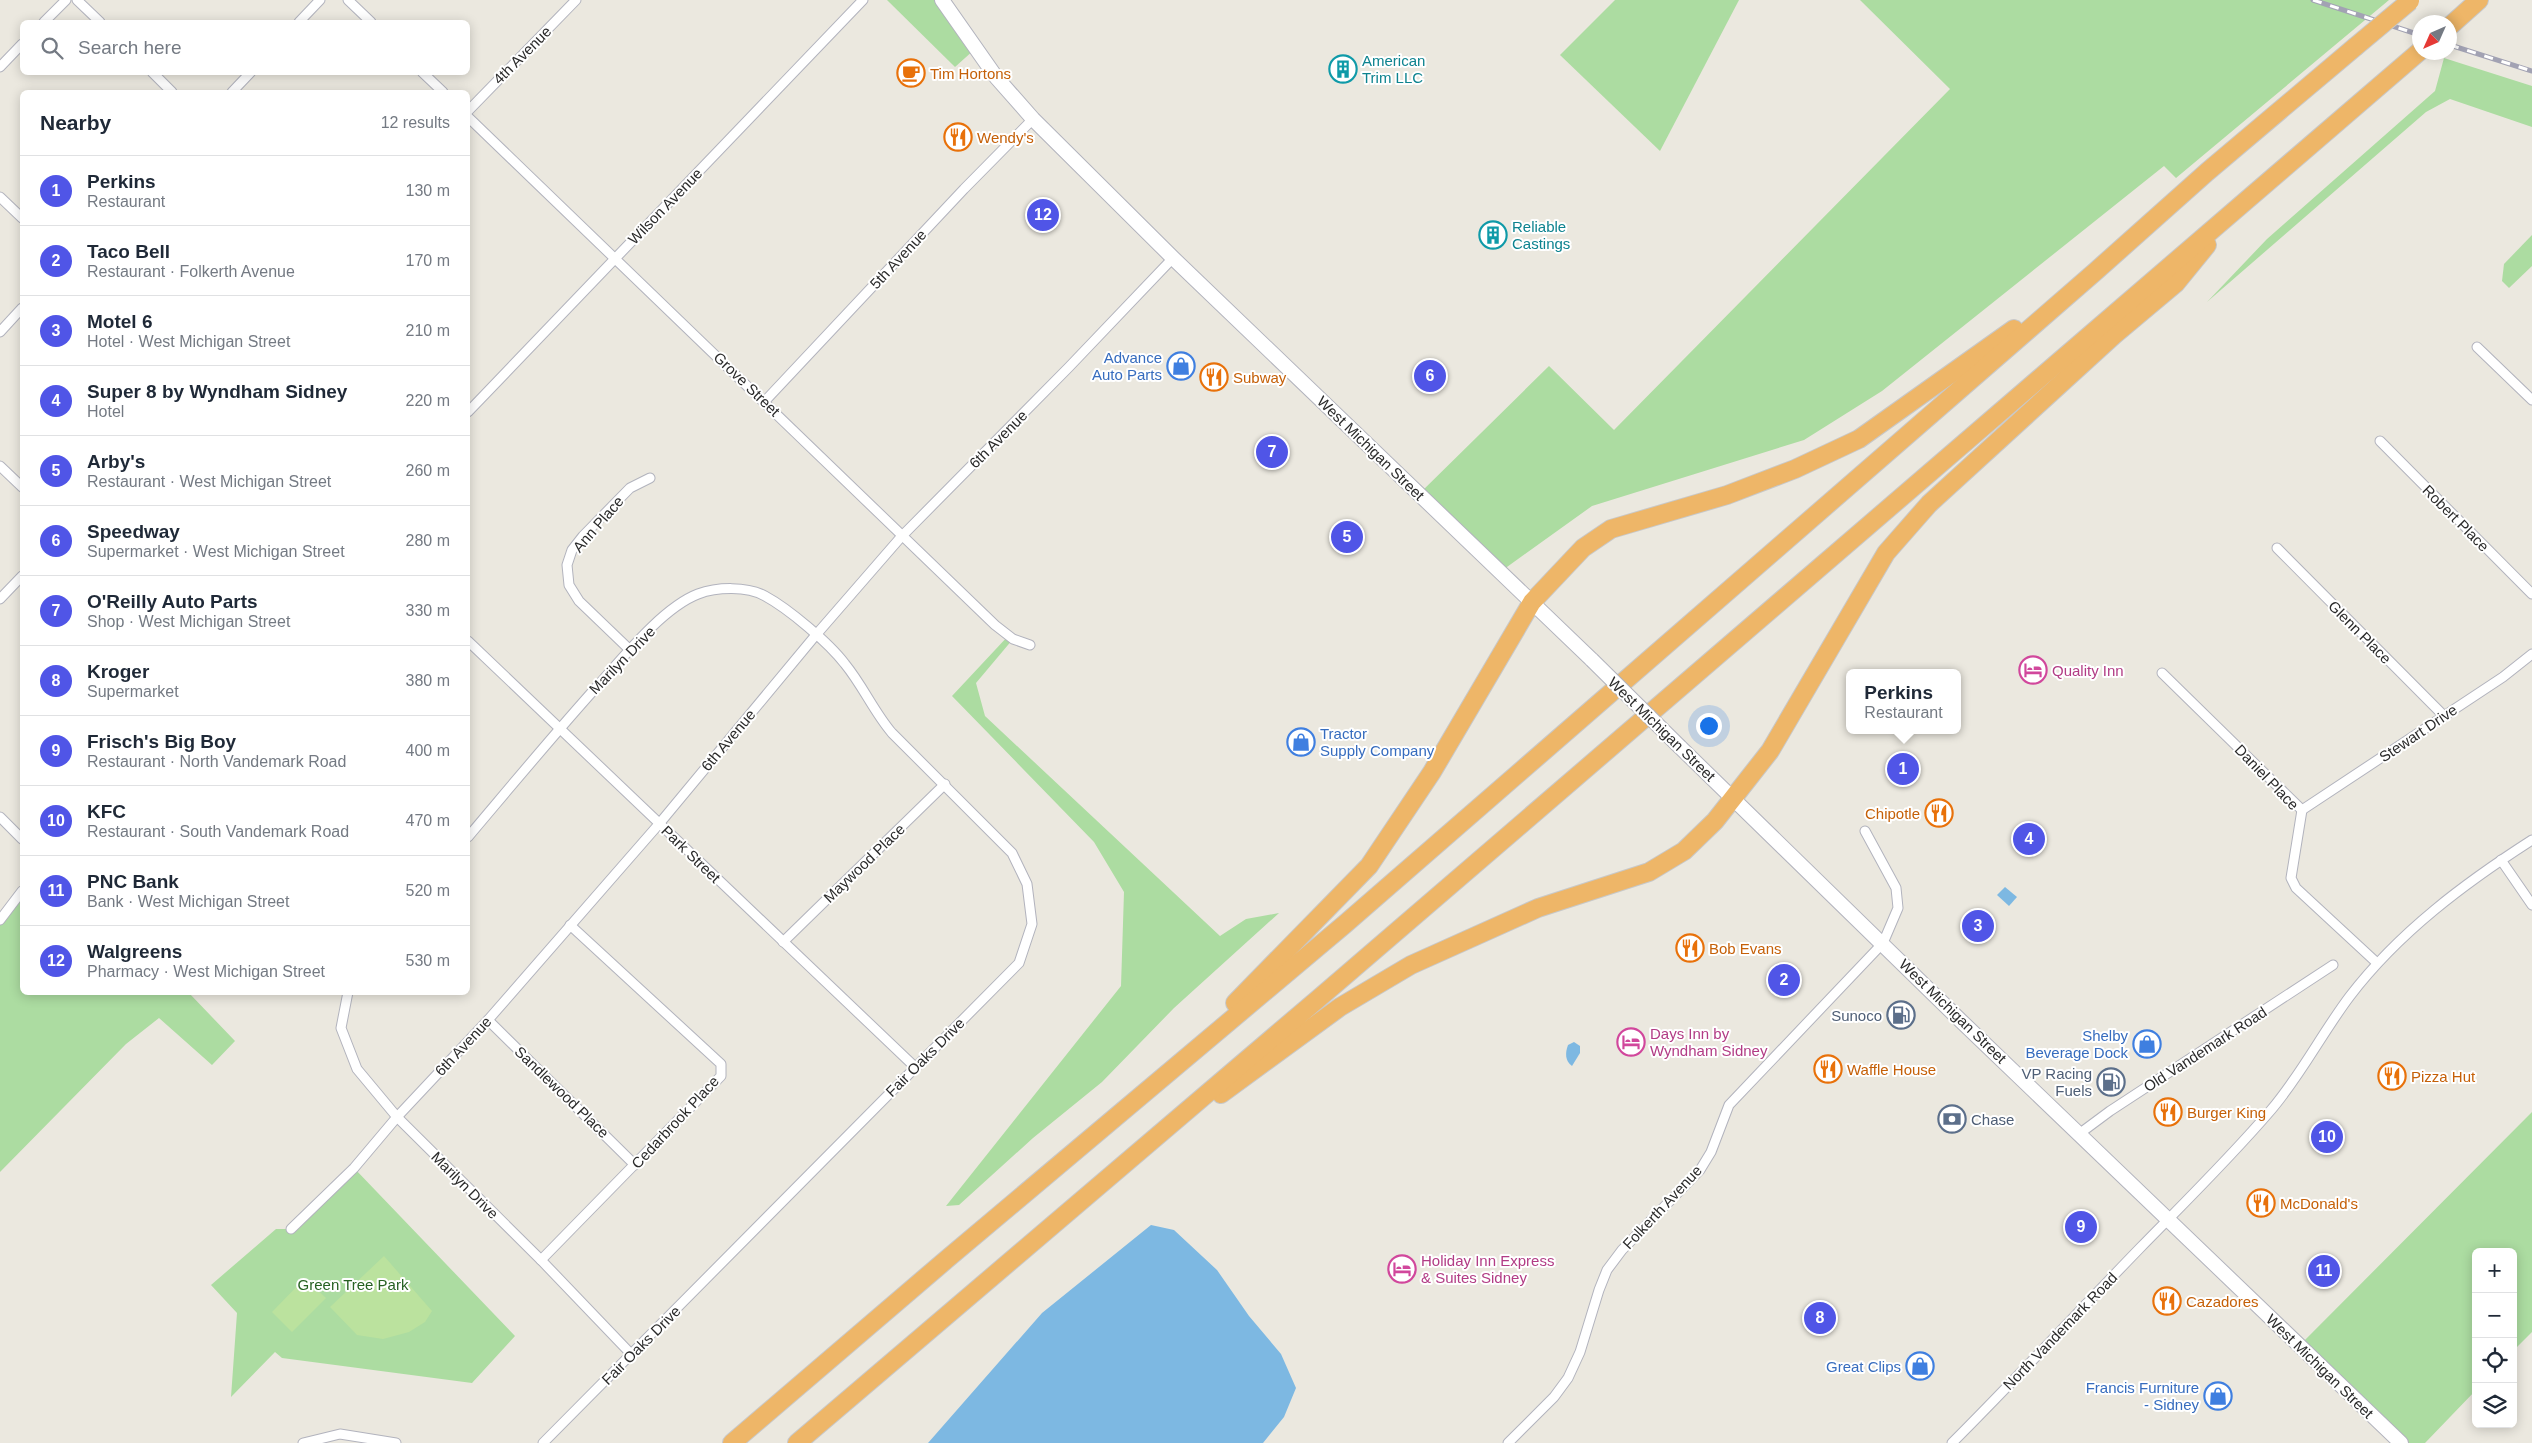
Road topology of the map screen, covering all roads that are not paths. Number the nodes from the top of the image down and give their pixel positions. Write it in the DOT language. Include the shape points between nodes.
graph roads {
  1 [pos="66,0"];
  2 [pos="77,0"];
  3 [pos="320,0"];
  4 [pos="348,0"];
  5 [pos="576,0"];
  6 [pos="864,0"];
  7 [pos="942,0"];
  8 [pos="2411,0"];
  9 [pos="2479,0"];
  10 [pos="2457,19"];
  11 [pos="46,20"];
  12 [pos="98,20"];
  13 [pos="301,20"];
  14 [pos="369,20"];
  15 [pos="20,46"];
  16 [pos="2412,58"];
  17 [pos="0,68"];
  18 [pos="155,75"];
  19 [pos="248,75"];
  20 [pos="425,75"];
  21 [pos="170,90"];
  22 [pos="234,90"];
  23 [pos="441,90"];
  24 [pos="470,109"];
  25 [pos="470,119"];
  26 [pos="1034,120"];
  27 [pos="0,197"];
  28 [pos="2235,210"];
  29 [pos="20,216"];
  30 [pos="615,258"];
  31 [pos="1173,258"];
  32 [pos="2096,271"];
  33 [pos="20,310"];
  34 [pos="0,332"];
  35 [pos="2477,347"];
  36 [pos="2532,400"];
  37 [pos="765,401"];
  38 [pos="470,410"];
  39 [pos="2380,441"];
  40 [pos="0,466"];
  41 [pos="650,478"];
  42 [pos="20,485"];
  43 [pos="901,537"];
  44 [pos="2277,548"];
  45 [pos="20,578"];
  46 [pos="2532,594"];
  47 [pos="0,599"];
  48 [pos="1532,602"];
  49 [pos="816,636"];
  50 [pos="470,644"];
  51 [pos="1030,645"];
  52 [pos="630,650"];
  53 [pos="2532,654"];
  54 [pos="2162,673"];
  55 [pos="2443,715"];
  56 [pos="559,729"];
  57 [pos="945,784"];
  58 [pos="1733,798"];
  59 [pos="2302,810"];
  60 [pos="0,817"];
  61 [pos="659,824"];
  62 [pos="1865,831"];
  63 [pos="470,835"];
  64 [pos="20,837"];
  65 [pos="2532,840"];
  66 [pos="2501,860"];
  67 [pos="20,894"];
  68 [pos="2532,905"];
  69 [pos="0,920"];
  70 [pos="570,925"];
  71 [pos="783,942"];
  72 [pos="1883,943"];
  73 [pos="2377,964"];
  74 [pos="2333,965"];
  75 [pos="347,995"];
  76 [pos="488,1020"];
  77 [pos="915,1067"];
  78 [pos="1163,1077"];
  79 [pos="396,1117"];
  80 [pos="2079,1134"];
  81 [pos="1148,1144"];
  82 [pos="636,1164"];
  83 [pos="2168,1219"];
  84 [pos="291,1229"];
  85 [pos="541,1260"];
  86 [pos="632,1355"];
  87 [pos="378,1441"];
  88 [pos="303,1443"];
  89 [pos="396,1443"];
  90 [pos="544,1443"];
  91 [pos="732,1443"];
  92 [pos="797,1443"];
  93 [pos="1508,1443"];
  94 [pos="1952,1443"];
  95 [pos="2401,1443"];
  1 -- 11 [label="street"];
  2 -- 12 [label="street"];
  3 -- 13 [label="street"];
  4 -- 14 [label="street"];
  5 -- 24 [label="street, 4th Avenue"];
  6 -- 30 [label="street, Wilson Avenue"];
  7 -- 26 [label="main road, West Michigan Street" via="996,77"];
  8 -- 32 [label="highway, bridge" via="2207,172"];
  9 -- 10 [label="highway"];
  15 -- 17 [label="street"];
  16 -- 28 [label="highway"];
  18 -- 21 [label="street"];
  19 -- 22 [label="street"];
  20 -- 23 [label="street"];
  25 -- 30 [label="street, Grove Street"];
  26 -- 31 [label="main road, West Michigan Street"];
  26 -- 37 [label="street, 5th Avenue" via="964,189"];
  27 -- 29 [label="street"];
  28 -- 58 [label="highway" via="2176,283 1929,504 1886,553 1770,751"];
  28 -- 81 [label="highway"];
  30 -- 37 [label="street, Grove Street"];
  30 -- 38 [label="street, Wilson Avenue"];
  31 -- 43 [label="street, 6th Avenue"];
  31 -- 48 [label="main road, West Michigan Street"];
  32 -- 48 [label="highway" via="1859,439 1794,469 1727,494 1611,529 1583,548"];
  32 -- 78 [label="highway" via="1345,924"];
  33 -- 34 [label="street"];
  35 -- 36 [label="street"];
  37 -- 43 [label="street, Grove Street"];
  39 -- 46 [label="street, Robert Place"];
  40 -- 42 [label="street"];
  41 -- 52 [label="street, Ann Place" via="630,488 583,536 572,550 567,565 569,585 579,601"];
  43 -- 49 [label="street, 6th Avenue"];
  43 -- 51 [label="street, Grove Street" via="995,626 1013,639"];
  44 -- 55 [label="street, Glenn Place"];
  45 -- 47 [label="street"];
  48 -- 58 [label="main road, West Michigan Street, bridge"];
  48 -- 78 [label="highway" via="1432,772 1369,866"];
  49 -- 52 [label="street, Marilyn Drive" via="787,609 762,594 718,589 698,594 674,608"];
  49 -- 57 [label="street, Fair Oaks Drive" via="845,664 892,733"];
  49 -- 61 [label="street, 6th Avenue"];
  50 -- 56 [label="street, Park Street"];
  52 -- 56 [label="street, Marilyn Drive"];
  53 -- 55 [label="street, Stewart Drive" via="2503,677"];
  54 -- 59 [label="street, Daniel Place"];
  55 -- 59 [label="street, Stewart Drive"];
  56 -- 61 [label="street, Park Street"];
  56 -- 63 [label="street, Marilyn Drive"];
  57 -- 71 [label="street, Maywood Place"];
  57 -- 77 [label="street, Fair Oaks Drive" via="1012,853 1027,884 1032,924 1018,962"];
  58 -- 72 [label="main road, West Michigan Street"];
  58 -- 81 [label="highway" via="1684,851 1649,872 1538,908 1411,965 1340,1007 1254,1072"];
  59 -- 73 [label="street, Daniel Place" via="2291,878 2296,888"];
  60 -- 64 [label="street"];
  61 -- 70 [label="street, 6th Avenue"];
  61 -- 71 [label="street, Park Street"];
  62 -- 72 [label="street" via="1896,888 1898,908"];
  65 -- 66 [label="street, North Vandemark Road"];
  66 -- 68 [label="street"];
  66 -- 73 [label="street, North Vandemark Road" via="2417,924"];
  67 -- 69 [label="street"];
  70 -- 76 [label="street, 6th Avenue"];
  70 -- 82 [label="street, Cedarbrook Place" via="722,1064 721,1076"];
  71 -- 77 [label="street, Park Street"];
  72 -- 80 [label="main road, West Michigan Street"];
  72 -- 93 [label="street, Folkerth Avenue" via="1728,1105 1711,1152 1700,1170 1622,1250 1607,1270 1568,1378 1554,1397"];
  73 -- 83 [label="street, North Vandemark Road" via="2271,1110"];
  74 -- 80 [label="street, Old Vandemark Road"];
  75 -- 79 [label="street, Marilyn Drive" via="341,1028 346,1045 357,1070"];
  76 -- 79 [label="street, 6th Avenue"];
  76 -- 82 [label="street, Sandlewood Place"];
  77 -- 86 [label="street, Fair Oaks Drive"];
  78 -- 91 [label="highway"];
  79 -- 84 [label="street, 6th Avenue" via="354,1168"];
  79 -- 85 [label="street, Marilyn Drive"];
  80 -- 83 [label="main road, West Michigan Street"];
  81 -- 92 [label="highway"];
  82 -- 85 [label="street, Cedarbrook Place"];
  83 -- 94 [label="street, North Vandemark Road"];
  83 -- 95 [label="main road, West Michigan Street"];
  85 -- 86 [label="street, Marilyn Drive"];
  86 -- 90 [label="street, Fair Oaks Drive"];
  87 -- 88 [label="street" via="340,1434"];
  87 -- 89 [label="street"];
}
